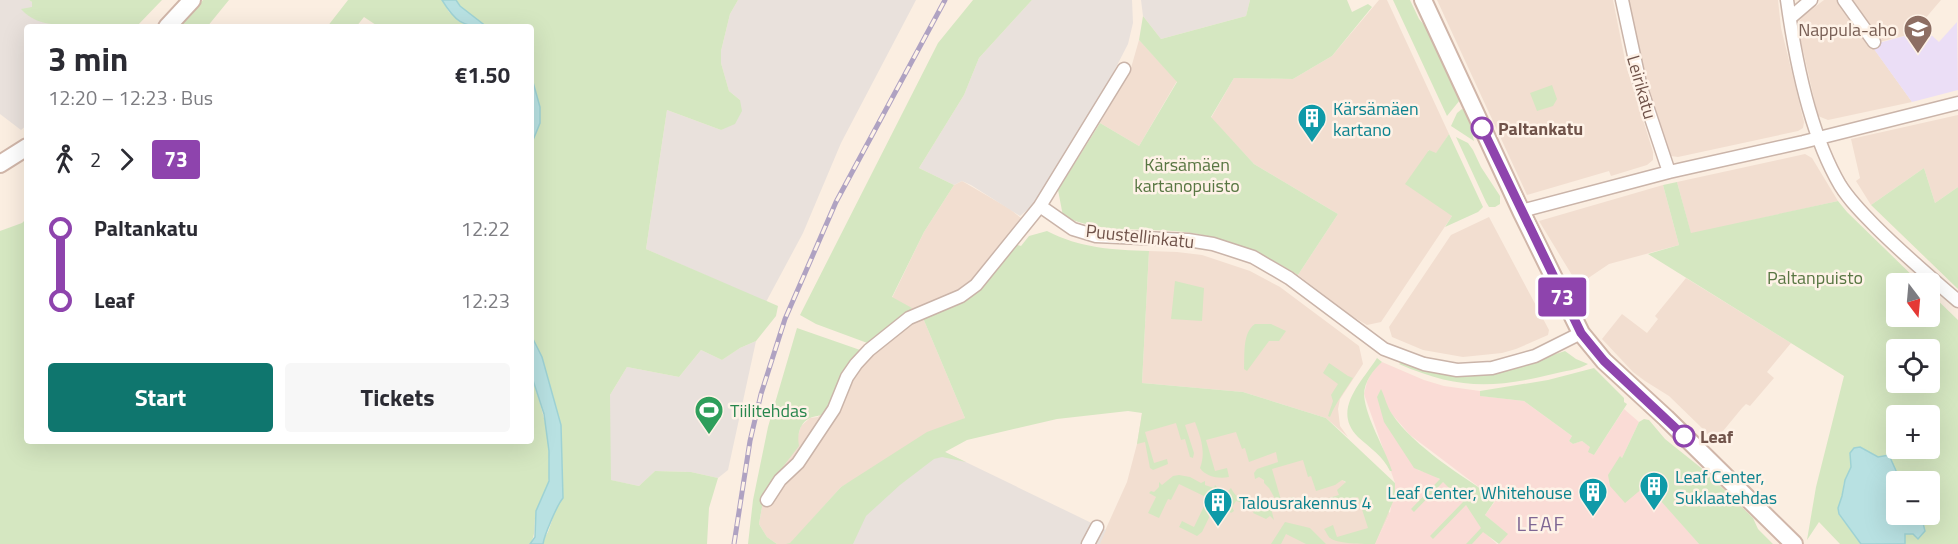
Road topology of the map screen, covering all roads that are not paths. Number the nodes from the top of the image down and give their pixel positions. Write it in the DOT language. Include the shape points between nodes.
graph roads {
  1 [pos="192,0"];
  2 [pos="1423,0"];
  3 [pos="1622,0"];
  4 [pos="1787,0"];
  5 [pos="1811,0"];
  6 [pos="1844,0"];
  7 [pos="1790,18"];
  8 [pos="170,24"];
  9 [pos="1874,42"];
  10 [pos="1124,69"];
  11 [pos="1958,103"];
  12 [pos="1819,137"];
  13 [pos="24,149"];
  14 [pos="0,164"];
  15 [pos="1669,172"];
  16 [pos="1040,206"];
  17 [pos="1521,211"];
  18 [pos="1958,301"];
  19 [pos="1581,333"];
  20 [pos="767,500"];
  21 [pos="1097,527"];
  22 [pos="1088,544"];
  23 [pos="1794,544"];
  1 -- 8 [label="street"];
  2 -- 17 [label="street"];
  3 -- 15 [label="street, Leirikatu" via="1641,88"];
  4 -- 7 [label="street"];
  5 -- 7 [label="street"];
  6 -- 9 [label="street"];
  7 -- 12 [label="street"];
  10 -- 16 [label="street"];
  11 -- 12 [label="street"];
  12 -- 15 [label="street"];
  12 -- 18 [label="street" via="1840,186 1855,206"];
  13 -- 14 [label="street"];
  15 -- 17 [label="street"];
  16 -- 19 [label="street, Puustellinkatu" via="1073,229 1096,236 1188,240 1253,257 1289,278 1384,349 1431,366 1470,370 1508,364 1535,356"];
  16 -- 20 [label="street" via="976,285 961,296 909,318 869,350 847,377 834,409 798,463"];
  17 -- 19 [label="street"];
  19 -- 23 [label="street" via="1604,361"];
  21 -- 22 [label="street"];
}
